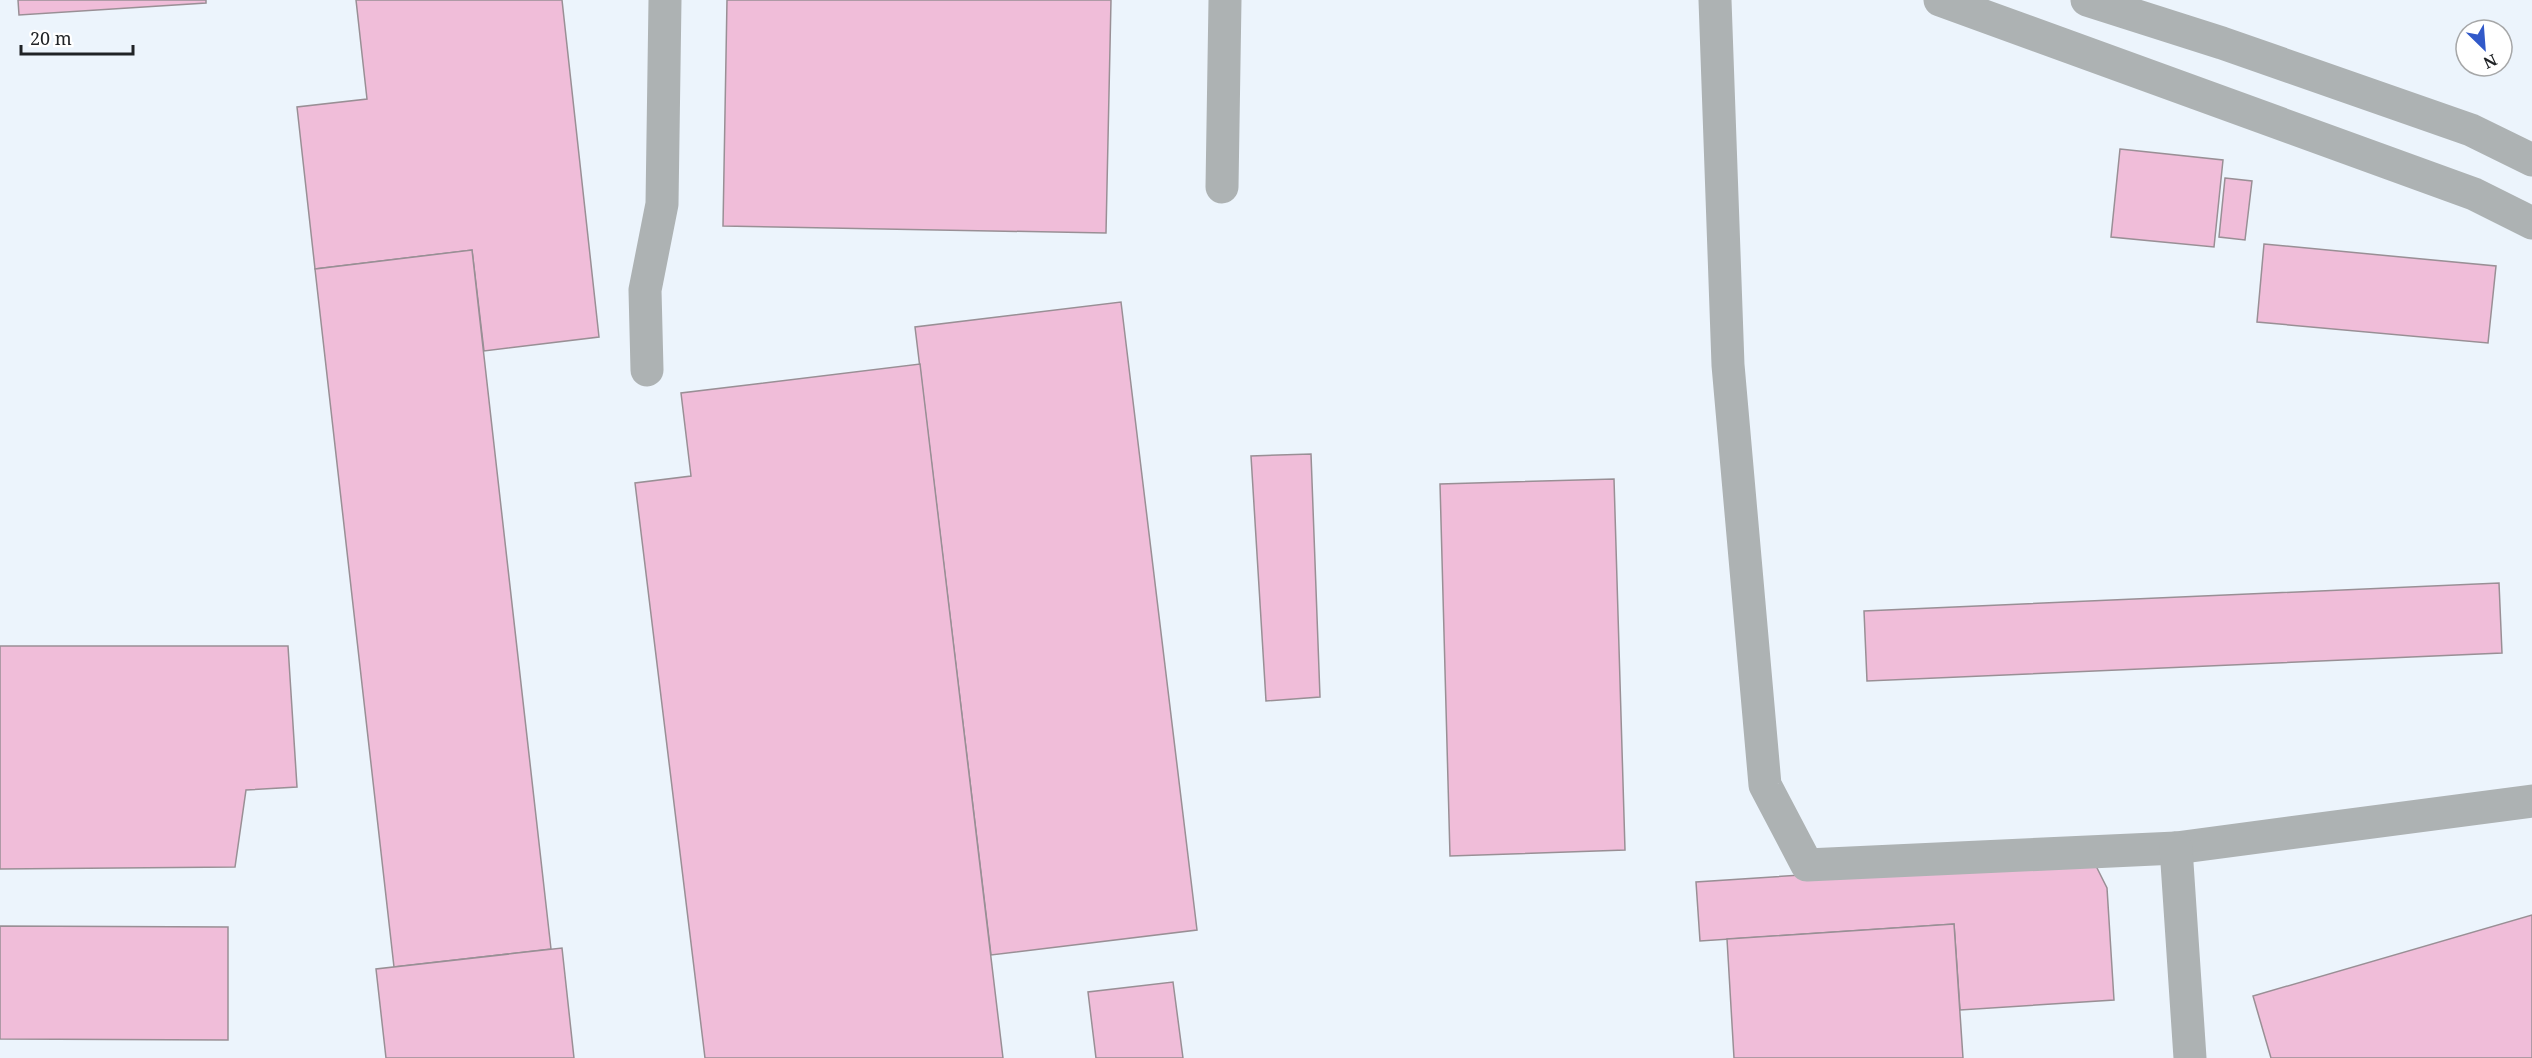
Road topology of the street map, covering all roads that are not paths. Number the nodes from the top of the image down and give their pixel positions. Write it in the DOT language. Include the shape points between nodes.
graph roads {
  1 [pos="665,0"];
  2 [pos="1225,0"];
  3 [pos="1715,0"];
  4 [pos="1940,0"];
  5 [pos="2087,0"];
  6 [pos="2532,160"];
  7 [pos="1222,187"];
  8 [pos="2532,223"];
  9 [pos="647,370"];
  10 [pos="2532,801"];
  11 [pos="2176,848"];
  12 [pos="2190,1058"];
  1 -- 9 [label="street" via="662,204 645,290"];
  2 -- 7 [label="street"];
  3 -- 11 [label="street" via="1728,365 1765,785 1807,865"];
  4 -- 8 [label="street" via="2474,194"];
  5 -- 6 [label="street" via="2471,130"];
  10 -- 11 [label="street"];
  11 -- 12 [label="street"];
}
